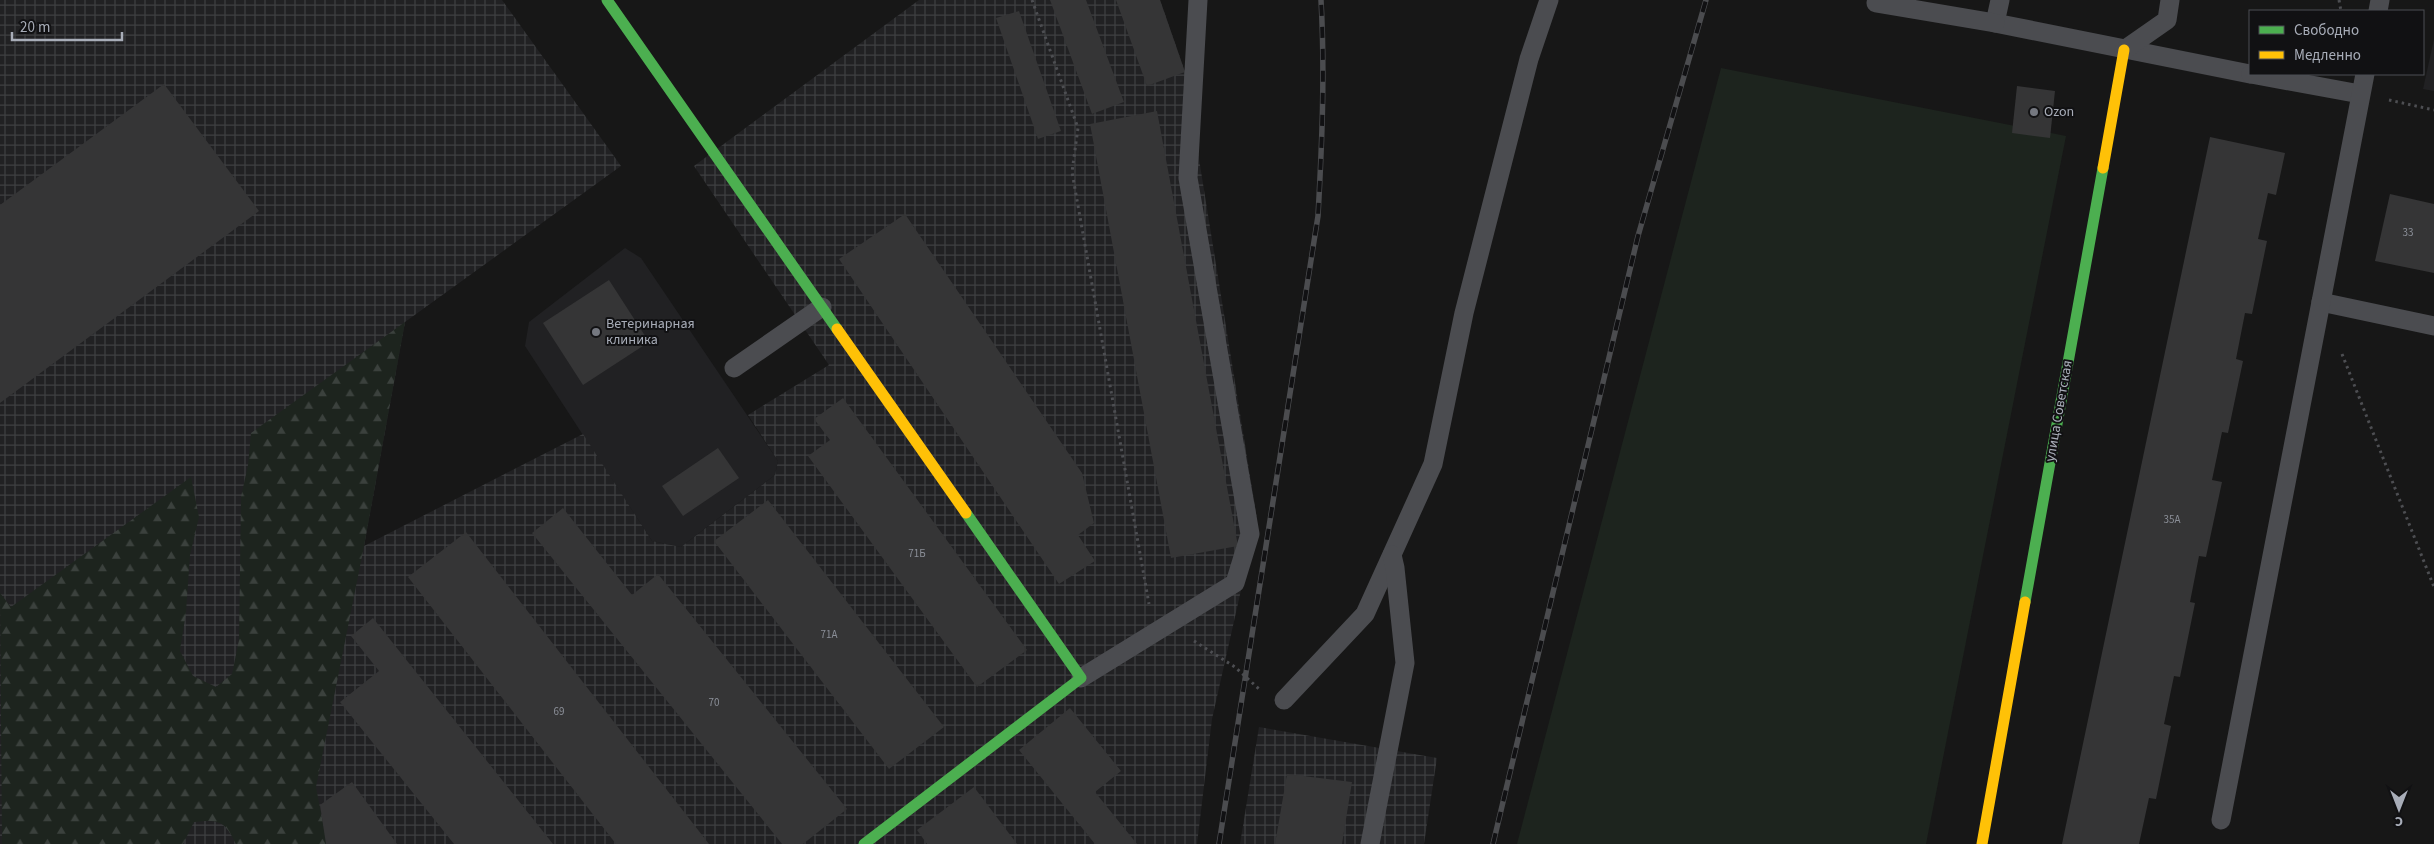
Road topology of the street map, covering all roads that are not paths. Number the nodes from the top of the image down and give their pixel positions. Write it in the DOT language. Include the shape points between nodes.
graph roads {
  1 [pos="607,0"];
  2 [pos="1198,0"];
  3 [pos="1549,0"];
  4 [pos="2000,0"];
  5 [pos="2170,0"];
  6 [pos="1876,2"];
  7 [pos="1995,23"];
  8 [pos="2124,50"];
  9 [pos="2249,74"];
  10 [pos="2256,75"];
  11 [pos="2365,75"];
  12 [pos="2360,94"];
  13 [pos="2321,302"];
  14 [pos="822,306"];
  15 [pos="2434,326"];
  16 [pos="734,368"];
  17 [pos="1392,555"];
  18 [pos="1081,678"];
  19 [pos="1284,700"];
  20 [pos="2221,820"];
  21 [pos="864,844"];
  22 [pos="1370,844"];
  23 [pos="1982,844"];
  1 -- 14 [label="street"];
  2 -- 18 [label="lane" via="1188,178 1250,534 1235,583"];
  3 -- 17 [label="lane" via="1529,59 1464,313 1433,464"];
  4 -- 7 [label="lane"];
  5 -- 8 [label="lane" via="2167,20"];
  6 -- 7 [label="lane"];
  7 -- 8 [label="lane"];
  8 -- 9 [label="lane"];
  8 -- 23 [label="street, улица Советская"];
  10 -- 12 [label="lane"];
  11 -- 12 [label="lane"];
  12 -- 13 [label="lane"];
  13 -- 15 [label="lane"];
  13 -- 20 [label="lane"];
  14 -- 16 [label="lane"];
  14 -- 18 [label="street"];
  17 -- 19 [label="lane" via="1365,614"];
  17 -- 22 [label="lane" via="1404,663"];
  18 -- 21 [label="street"];
}
